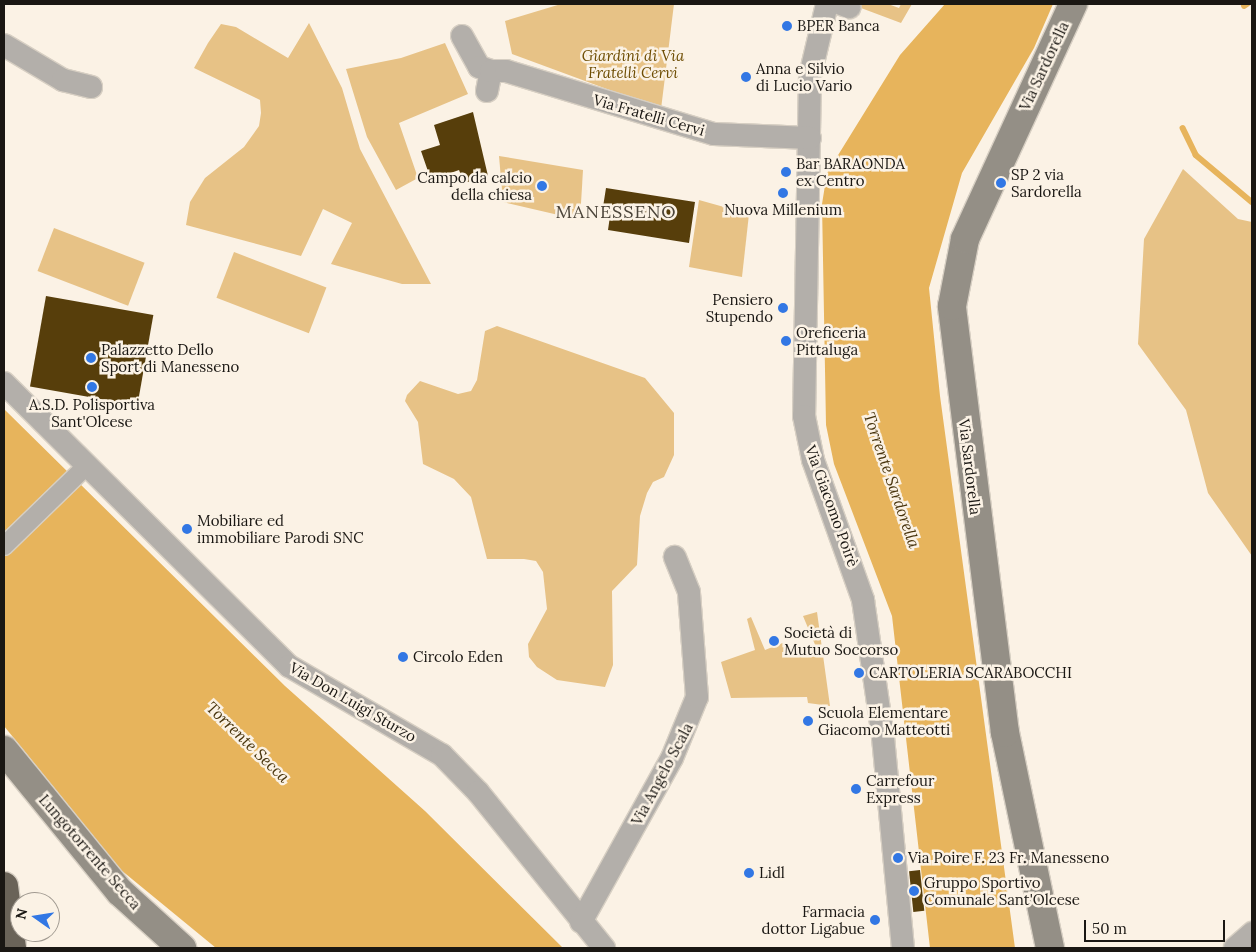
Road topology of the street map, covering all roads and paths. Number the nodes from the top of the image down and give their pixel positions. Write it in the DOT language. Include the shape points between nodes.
graph roads {
  1 [pos="827,4"];
  2 [pos="1072,4"];
  3 [pos="462,36"];
  4 [pos="4,45"];
  5 [pos="90,88"];
  6 [pos="810,138"];
  7 [pos="4,383"];
  8 [pos="80,472"];
  9 [pos="4,546"];
  10 [pos="675,557"];
  11 [pos="4,750"];
  12 [pos="4,886"];
  13 [pos="581,922"];
  14 [pos="1252,934"];
  15 [pos="12,948"];
  16 [pos="182,948"];
  17 [pos="604,948"];
  18 [pos="903,948"];
  19 [pos="1050,948"];
  20 [pos="1236,948"];
  1 -- 6 [label="street, Via Giacomo Poirè" via="810,76"];
  2 -- 19 [label="main road, Via Sardorella" via="965,239 952,306 1005,733"];
  3 -- 6 [label="street, Via Fratelli Cervi" via="489,81 506,71 714,134"];
  4 -- 5 [label="street" via="63,80"];
  6 -- 18 [label="street, Via Giacomo Poirè" via="805,426 813,460 863,600 883,737"];
  7 -- 13 [label="street, Via Don Luigi Sturzo" via="289,666 442,755 478,792"];
  8 -- 9 [label="street"];
  10 -- 13 [label="street, Via Angelo Scala" via="689,592 697,697 672,758"];
  11 -- 16 [label="main road, Lungotorrente Secca" via="120,892"];
  12 -- 15 [label="highway"];
  13 -- 17 [label="street, Via Don Luigi Sturzo"];
  14 -- 20 [label="street"];
}
